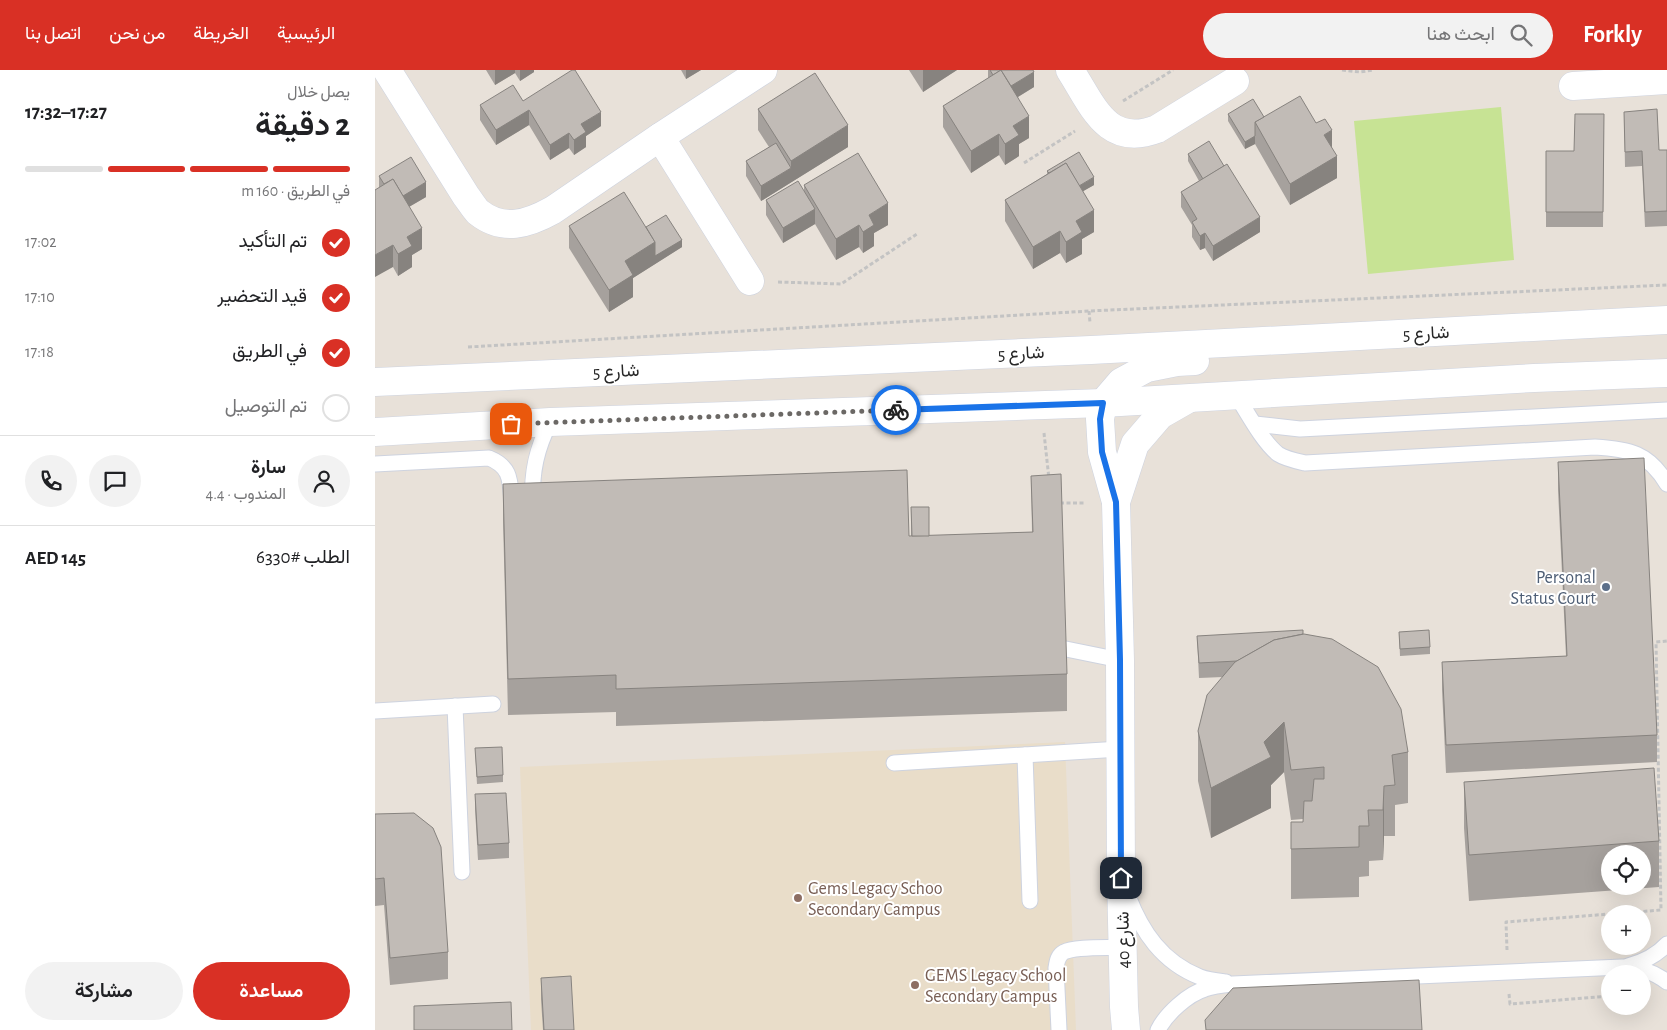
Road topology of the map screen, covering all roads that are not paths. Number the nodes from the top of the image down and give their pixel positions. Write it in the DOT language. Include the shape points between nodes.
graph roads {
  1 [pos="387,70"];
  2 [pos="763,70"];
  3 [pos="1070,70"];
  4 [pos="1667,80"];
  5 [pos="1235,81"];
  6 [pos="1573,86"];
  7 [pos="660,137"];
  8 [pos="750,281"];
  9 [pos="1667,320"];
  10 [pos="1481,330"];
  11 [pos="1667,359"];
  12 [pos="1667,373"];
  13 [pos="1534,378"];
  14 [pos="375,382"];
  15 [pos="1236,395"];
  16 [pos="1192,397"];
  17 [pos="1103,403"];
  18 [pos="1667,410"];
  19 [pos="550,422"];
  20 [pos="1255,424"];
  21 [pos="375,432"];
  22 [pos="375,464"];
  23 [pos="1667,484"];
  24 [pos="1116,502"];
  25 [pos="534,510"];
  26 [pos="513,516"];
  27 [pos="1065,649"];
  28 [pos="1120,660"];
  29 [pos="493,704"];
  30 [pos="455,706"];
  31 [pos="375,711"];
  32 [pos="1120,749"];
  33 [pos="1025,755"];
  34 [pos="894,763"];
  35 [pos="462,872"];
  36 [pos="1121,878"];
  37 [pos="1030,901"];
  38 [pos="1667,944"];
  39 [pos="1123,947"];
  40 [pos="1632,965"];
  41 [pos="1601,968"];
  42 [pos="1651,972"];
  43 [pos="1667,982"];
  44 [pos="1233,984"];
  45 [pos="1059,1030"];
  46 [pos="1126,1030"];
  47 [pos="1158,1030"];
  1 -- 7 [label="street" via="466,196 478,211 495,222 516,225 535,220"];
  2 -- 7 [label="street"];
  3 -- 5 [label="street" via="1099,116 1107,124 1131,135 1157,129"];
  4 -- 6 [label="street"];
  7 -- 8 [label="street"];
  9 -- 10 [label="street, شارع 5"];
  10 -- 14 [label="street, شارع 5"];
  10 -- 17 [label="street" via="1455,342 1429,348 1174,362 1147,368 1121,382"];
  11 -- 13 [label="street" via="1587,367"];
  12 -- 13 [label="street"];
  13 -- 15 [label="street"];
  15 -- 16 [label="street"];
  15 -- 20 [label="lane"];
  16 -- 17 [label="street"];
  16 -- 24 [label="street" via="1159,415 1135,444"];
  17 -- 19 [label="street"];
  17 -- 24 [label="street, شارع 40" via="1100,419 1102,452"];
  18 -- 20 [label="lane" via="1299,429"];
  19 -- 21 [label="street"];
  19 -- 25 [label="lane" via="534,463"];
  20 -- 23 [label="lane" via="1278,454 1305,463 1595,446 1619,448 1641,456 1659,470"];
  22 -- 26 [label="lane" via="489,458 508,472"];
  24 -- 28 [label="street, شارع 40"];
  27 -- 28 [label="lane"];
  28 -- 32 [label="street, شارع 40"];
  29 -- 30 [label="lane"];
  30 -- 31 [label="lane"];
  30 -- 35 [label="lane"];
  32 -- 33 [label="lane"];
  32 -- 36 [label="street, شارع 40"];
  33 -- 34 [label="lane"];
  33 -- 37 [label="lane"];
  36 -- 39 [label="street, شارع 40"];
  36 -- 44 [label="lane" via="1136,916 1152,942 1174,964 1201,977"];
  38 -- 40 [label="lane" via="1652,956"];
  39 -- 45 [label="lane" via="1072,950 1063,952 1057,959"];
  39 -- 46 [label="street, شارع 40"];
  41 -- 44 [label="lane"];
  42 -- 43 [label="lane"];
  44 -- 47 [label="lane" via="1204,989 1180,1004"];
}
